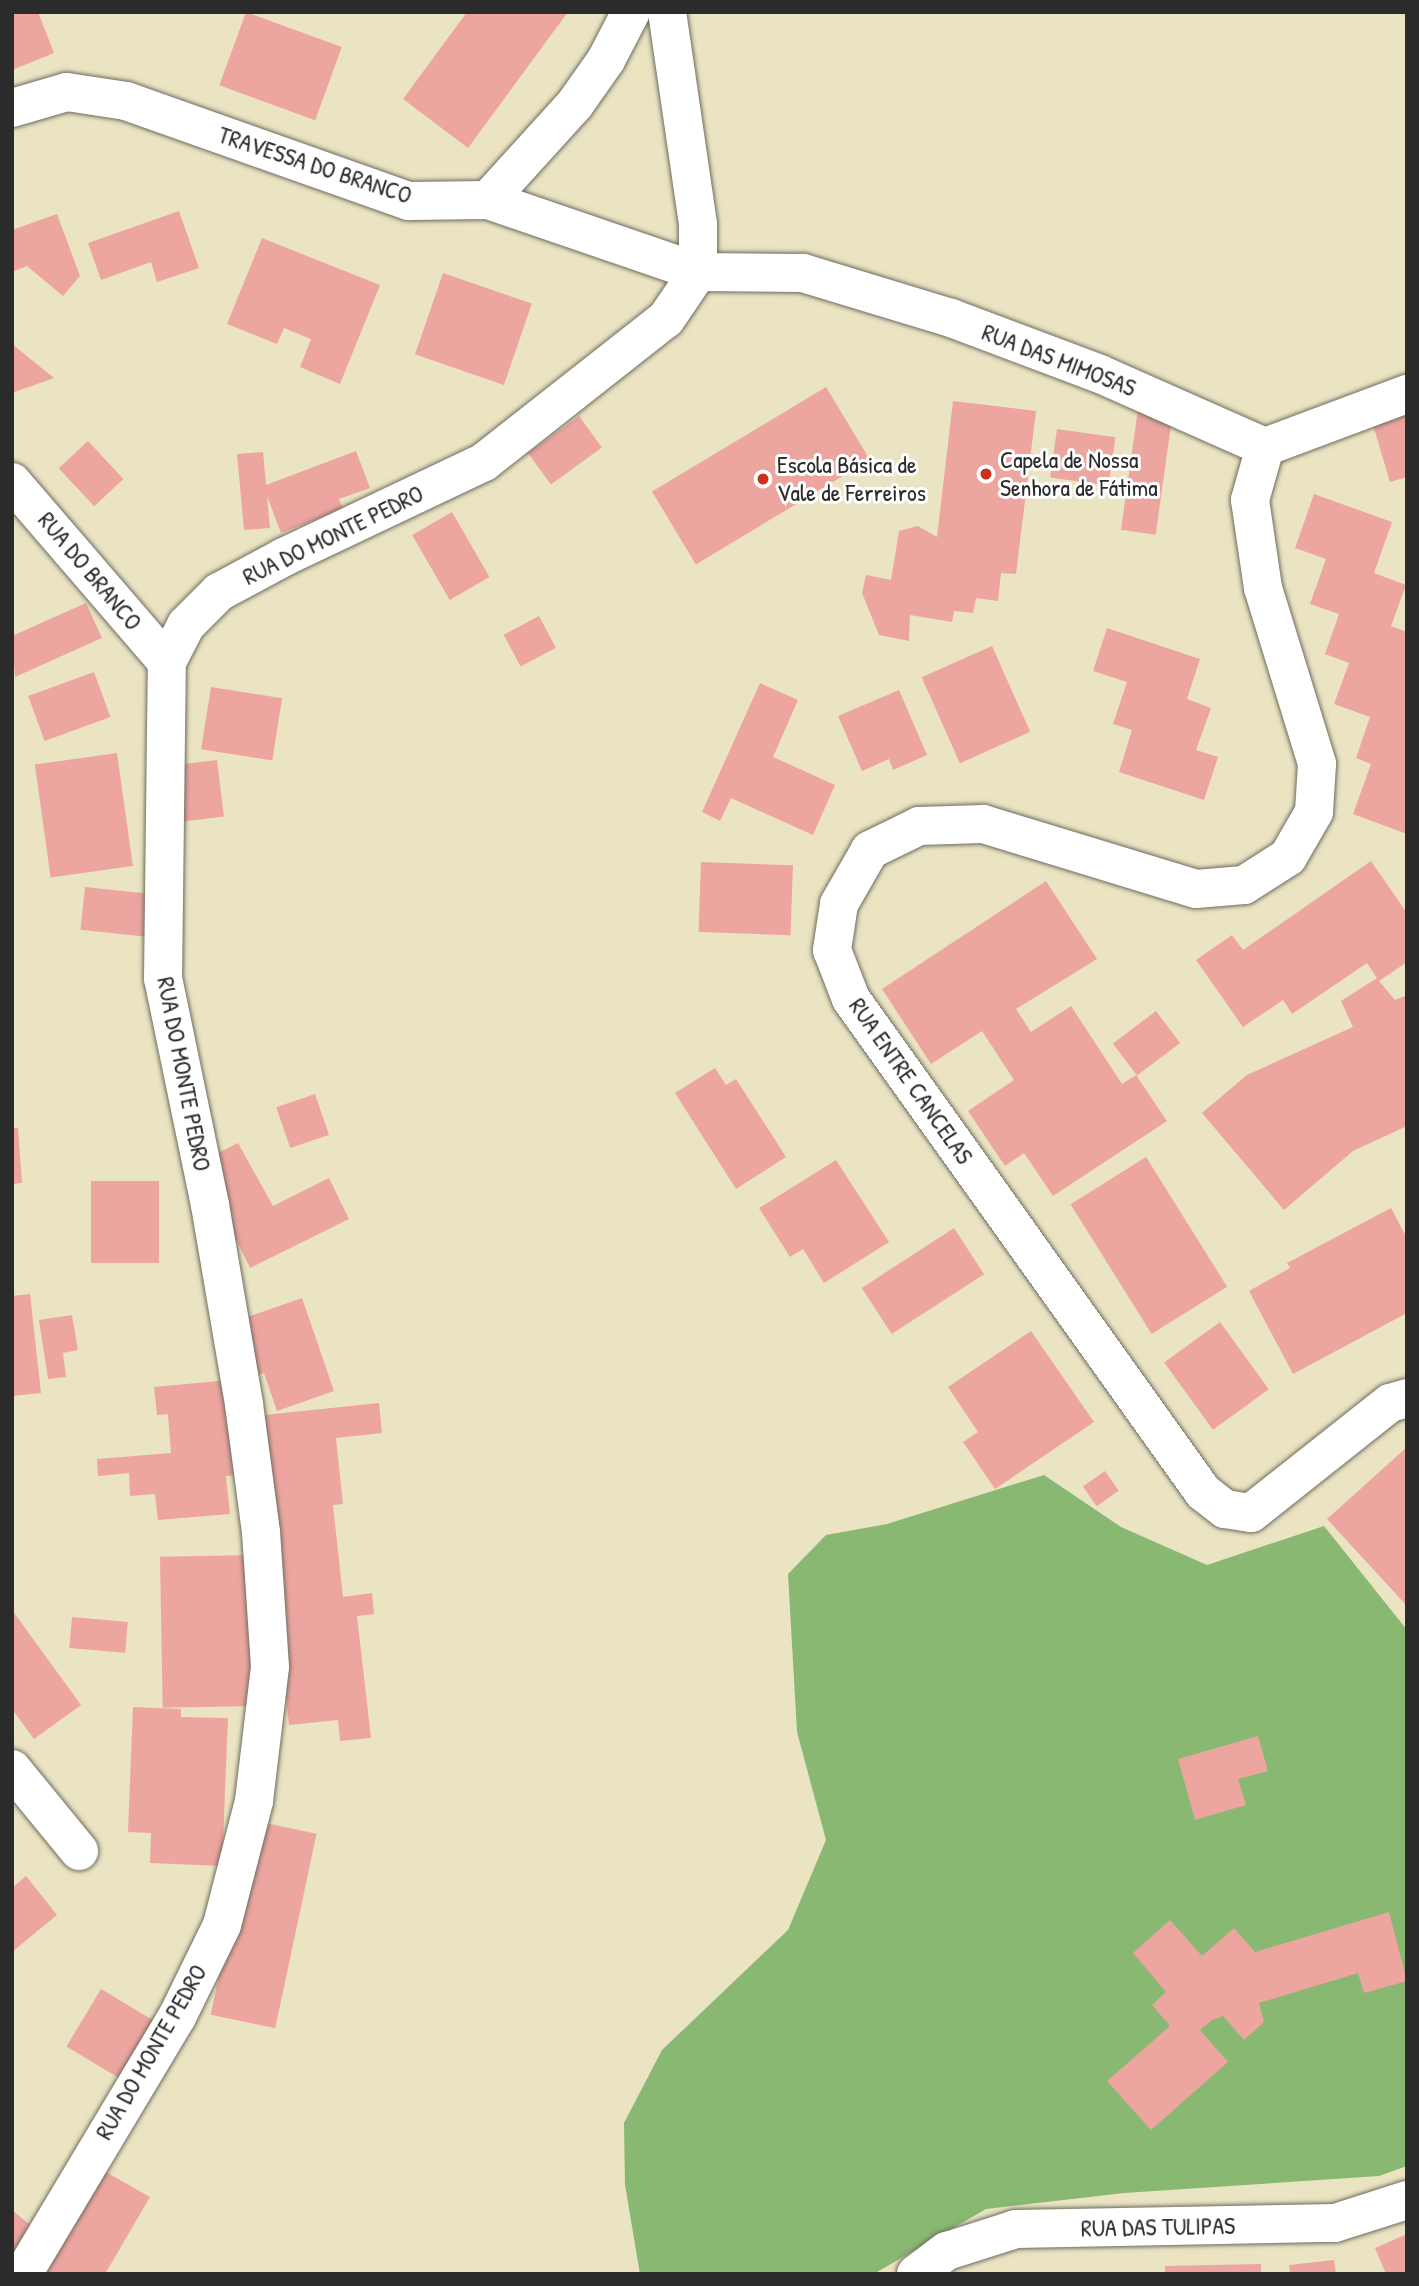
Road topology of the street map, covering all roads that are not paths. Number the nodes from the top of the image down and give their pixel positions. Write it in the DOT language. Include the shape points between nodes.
graph roads {
  1 [pos="631,12"];
  2 [pos="667,12"];
  3 [pos="12,108"];
  4 [pos="488,200"];
  5 [pos="698,272"];
  6 [pos="1407,394"];
  7 [pos="1265,447"];
  8 [pos="12,482"];
  9 [pos="167,662"];
  10 [pos="1407,1398"];
  11 [pos="12,1769"];
  12 [pos="79,1851"];
  13 [pos="1407,2200"];
  14 [pos="23,2274"];
  15 [pos="916,2274"];
  1 -- 4 [label="street" via="606,60 575,104"];
  2 -- 5 [label="street" via="698,224"];
  3 -- 4 [label="street, TRAVESSA DO BRANCO" via="67,92 126,101 409,201"];
  4 -- 5 [label="street, TRAVESSA DO BRANCO"];
  5 -- 7 [label="street, RUA DAS MIMOSAS" via="803,273 939,314 1100,374"];
  5 -- 9 [label="street, RUA DO MONTE PEDRO" via="666,319 484,462 219,593 186,625"];
  6 -- 7 [label="street"];
  7 -- 10 [label="street, RUA ENTRE CANCELAS" via="1250,500 1263,588 1317,764 1314,812 1288,857 1244,885 1196,889 983,824 919,825 870,850 839,904 832,950 851,999 1203,1492 1224,1509 1251,1513 1390,1403"];
  8 -- 9 [label="street, RUA DO BRANCO"];
  9 -- 14 [label="street, RUA DO MONTE PEDRO" via="163,979 210,1205 244,1404 261,1532 270,1667 254,1801 222,1925 177,2017"];
  11 -- 12 [label="street"];
  13 -- 15 [label="street, RUA DAS TULIPAS" via="1335,2223 1016,2229 947,2251"];
}
